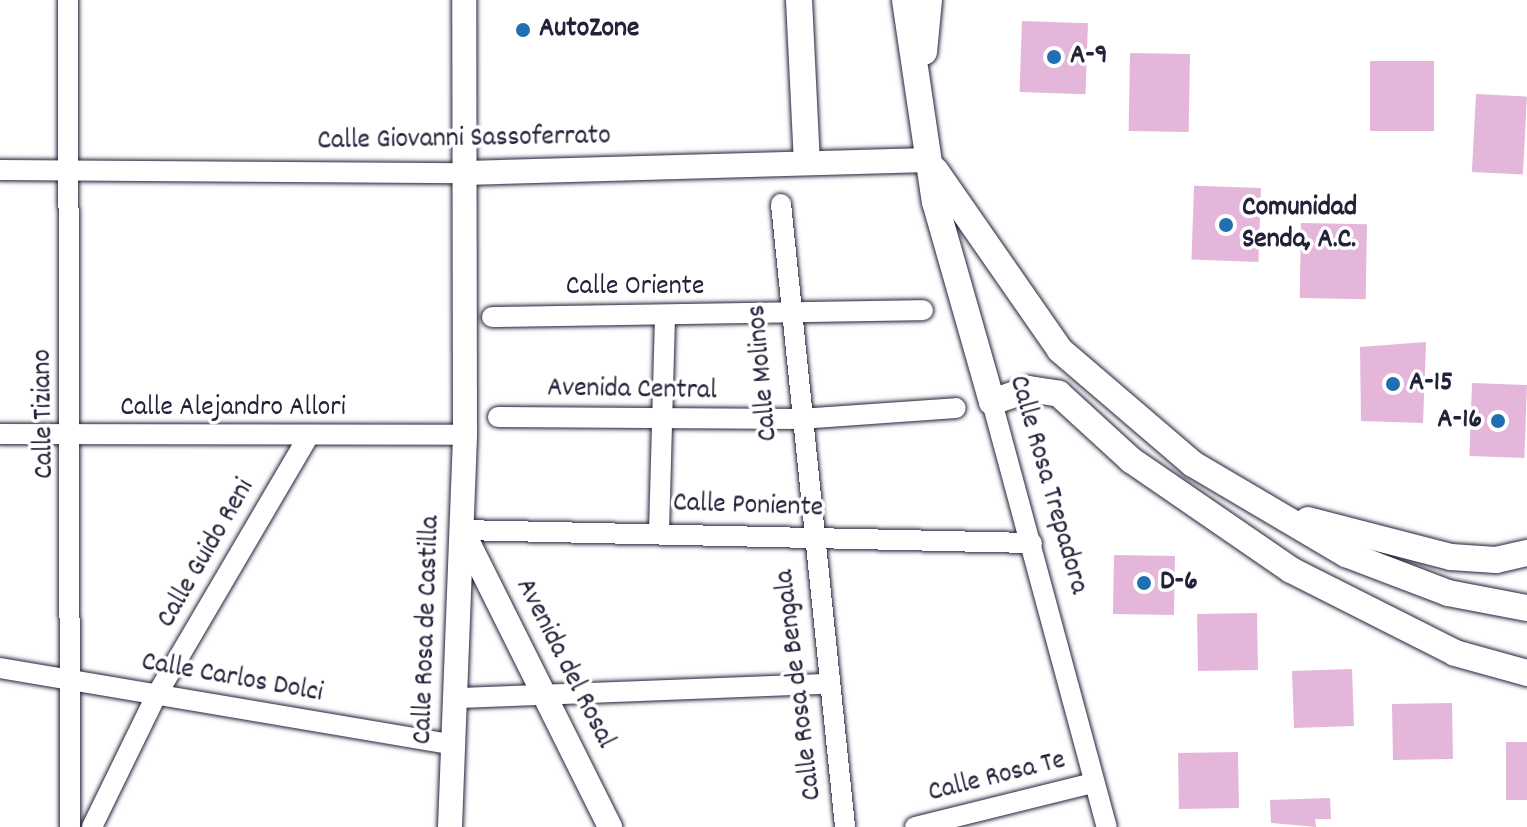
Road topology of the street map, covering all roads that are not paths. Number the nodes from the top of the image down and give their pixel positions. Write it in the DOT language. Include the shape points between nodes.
graph roads {
  1 [pos="68,0"];
  2 [pos="464,0"];
  3 [pos="799,0"];
  4 [pos="905,0"];
  5 [pos="929,0"];
  6 [pos="922,79"];
  7 [pos="929,160"];
  8 [pos="807,162"];
  9 [pos="0,170"];
  10 [pos="69,171"];
  11 [pos="465,173"];
  12 [pos="781,204"];
  13 [pos="923,310"];
  14 [pos="791,314"];
  15 [pos="492,317"];
  16 [pos="665,317"];
  17 [pos="992,402"];
  18 [pos="956,408"];
  19 [pos="498,417"];
  20 [pos="800,419"];
  21 [pos="662,420"];
  22 [pos="0,434"];
  23 [pos="74,435"];
  24 [pos="465,435"];
  25 [pos="307,439"];
  26 [pos="1273,511"];
  27 [pos="462,530"];
  28 [pos="659,532"];
  29 [pos="810,537"];
  30 [pos="1032,543"];
  31 [pos="1527,553"];
  32 [pos="1527,608"];
  33 [pos="0,668"];
  34 [pos="1527,673"];
  35 [pos="73,679"];
  36 [pos="828,684"];
  37 [pos="544,694"];
  38 [pos="156,696"];
  39 [pos="457,698"];
  40 [pos="454,745"];
  41 [pos="1093,783"];
  42 [pos="70,827"];
  43 [pos="92,827"];
  44 [pos="450,827"];
  45 [pos="610,827"];
  46 [pos="845,827"];
  47 [pos="915,827"];
  48 [pos="1107,827"];
  1 -- 10 [label="street, Calle Tiziano"];
  2 -- 11 [label="street, Calle Rosa de Castilla"];
  3 -- 8 [label="main road"];
  4 -- 6 [label="main road"];
  5 -- 6 [label="main road"];
  6 -- 7 [label="main road"];
  7 -- 8 [label="street, Calle Giovanni Sassoferrato"];
  7 -- 17 [label="main road, Calle Rosa Trepadora" via="942,234"];
  7 -- 26 [label="main road" via="1026,307 1100,392 1193,464"];
  8 -- 11 [label="street, Calle Giovanni Sassoferrato"];
  9 -- 10 [label="street, Calle Giovanni Sassoferrato"];
  10 -- 11 [label="street, Calle Giovanni Sassoferrato"];
  10 -- 23 [label="street, Calle Tiziano"];
  11 -- 24 [label="street, Calle Rosa de Castilla"];
  12 -- 14 [label="street, Calle Molinos"];
  13 -- 14 [label="street, Calle Oriente"];
  14 -- 16 [label="street, Calle Oriente"];
  14 -- 20 [label="street, Calle Molinos"];
  15 -- 16 [label="street, Calle Oriente"];
  16 -- 21 [label="street"];
  17 -- 30 [label="street, Calle Rosa Trepadora"];
  17 -- 34 [label="main road" via="1029,389 1059,394 1131,460 1291,570 1455,653"];
  18 -- 20 [label="street, Avenida Central"];
  19 -- 21 [label="street, Avenida Central"];
  20 -- 21 [label="street, Avenida Central"];
  20 -- 29 [label="street, Calle Molinos"];
  21 -- 28 [label="street"];
  22 -- 23 [label="street, Calle Alejandro Allori"];
  23 -- 25 [label="street, Calle Alejandro Allori"];
  23 -- 35 [label="street, Calle Tiziano"];
  24 -- 25 [label="street, Calle Alejandro Allori"];
  24 -- 27 [label="street, Calle Rosa de Castilla"];
  25 -- 38 [label="street, Calle Guido Reni"];
  26 -- 31 [label="main road" via="1451,557 1496,560"];
  26 -- 32 [label="main road" via="1390,571 1448,593"];
  27 -- 28 [label="street, Calle Poniente"];
  27 -- 37 [label="street, Avenida del Rosal"];
  27 -- 39 [label="street, Calle Rosa de Castilla"];
  28 -- 29 [label="street, Calle Poniente"];
  29 -- 30 [label="street, Calle Poniente"];
  29 -- 36 [label="street, Calle Rosa de Bengala"];
  30 -- 41 [label="street, Calle Rosa Trepadora"];
  33 -- 35 [label="street, Calle Carlos Dolci"];
  35 -- 38 [label="street, Calle Carlos Dolci"];
  35 -- 42 [label="street, Calle Tiziano"];
  36 -- 37 [label="street"];
  36 -- 46 [label="street, Calle Rosa de Bengala"];
  37 -- 39 [label="street"];
  37 -- 45 [label="street, Avenida del Rosal"];
  38 -- 40 [label="street, Calle Carlos Dolci"];
  38 -- 43 [label="street, Calle Guido Reni"];
  39 -- 40 [label="street, Calle Rosa de Castilla"];
  40 -- 44 [label="street, Calle Rosa de Castilla"];
  41 -- 47 [label="street, Calle Rosa Te"];
  41 -- 48 [label="street, Calle Rosa Trepadora"];
}
